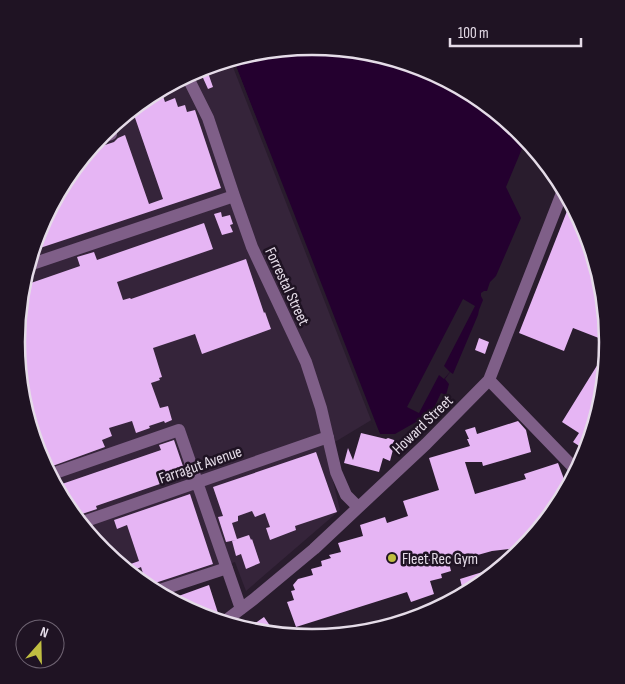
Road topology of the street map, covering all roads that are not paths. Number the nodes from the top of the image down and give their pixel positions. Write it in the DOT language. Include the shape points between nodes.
graph roads {
  1 [pos="190,82"];
  2 [pos="234,196"];
  3 [pos="560,197"];
  4 [pos="37,261"];
  5 [pos="489,380"];
  6 [pos="328,437"];
  7 [pos="572,465"];
  8 [pos="57,472"];
  9 [pos="197,482"];
  10 [pos="358,507"];
  11 [pos="87,521"];
  12 [pos="227,568"];
  13 [pos="165,588"];
  14 [pos="241,609"];
  15 [pos="230,617"];
  1 -- 2 [label="street, Forrestal Street" via="208,118"];
  2 -- 4 [label="street"];
  2 -- 6 [label="street, Forrestal Street" via="252,247 306,362"];
  3 -- 5 [label="street, Howard Street"];
  5 -- 7 [label="street"];
  5 -- 10 [label="street, Howard Street"];
  6 -- 9 [label="street, Farragut Avenue"];
  6 -- 10 [label="street, Forrestal Street" via="336,472 346,494"];
  8 -- 9 [label="street" via="179,430"];
  9 -- 11 [label="street, Farragut Avenue"];
  9 -- 12 [label="street"];
  10 -- 14 [label="street, Howard Street" via="314,549"];
  12 -- 13 [label="street"];
  12 -- 14 [label="street"];
  14 -- 15 [label="street, Howard Street"];
}
